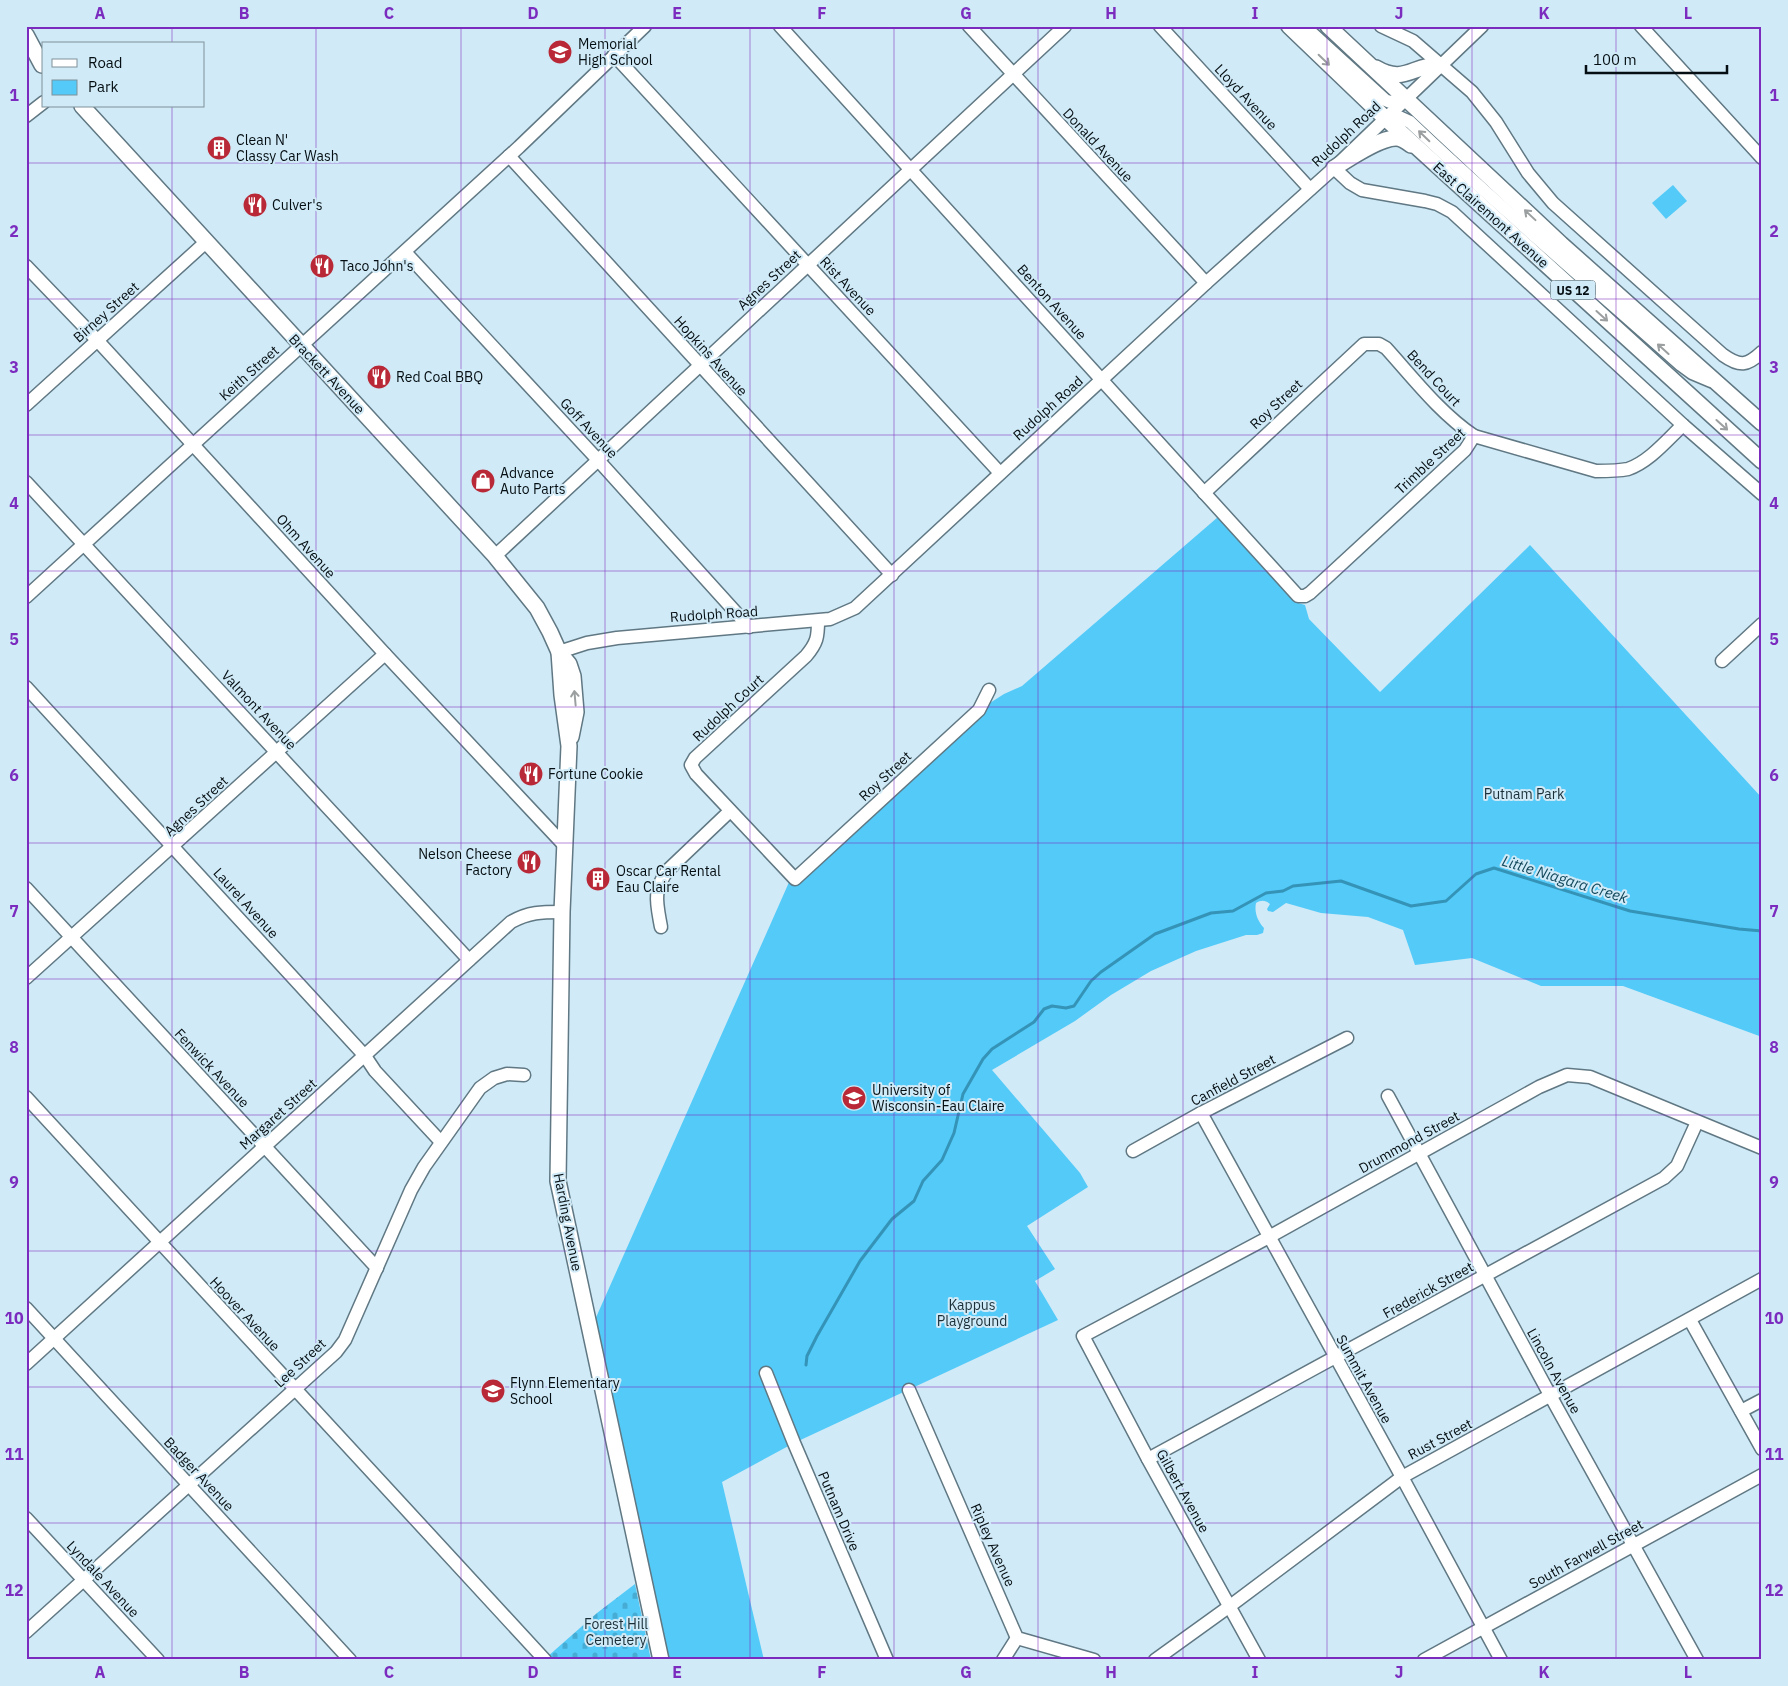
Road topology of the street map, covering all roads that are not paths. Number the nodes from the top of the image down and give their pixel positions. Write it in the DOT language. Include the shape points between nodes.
graph roads {
  1 [pos="645,26"];
  2 [pos="780,26"];
  3 [pos="969,26"];
  4 [pos="1065,26"];
  5 [pos="1160,26"];
  6 [pos="1289,26"];
  7 [pos="1304,26"];
  8 [pos="1328,26"];
  9 [pos="1381,26"];
  10 [pos="1482,26"];
  11 [pos="1640,26"];
  12 [pos="26,35"];
  13 [pos="26,55"];
  14 [pos="614,55"];
  15 [pos="1366,62"];
  16 [pos="42,64"];
  17 [pos="42,65"];
  18 [pos="1441,65"];
  19 [pos="1012,74"];
  20 [pos="1405,99"];
  21 [pos="42,104"];
  22 [pos="84,108"];
  23 [pos="26,116"];
  24 [pos="1385,118"];
  25 [pos="1423,153"];
  26 [pos="509,156"];
  27 [pos="1762,158"];
  28 [pos="911,168"];
  29 [pos="1334,168"];
  30 [pos="1310,189"];
  31 [pos="206,242"];
  32 [pos="405,252"];
  33 [pos="808,264"];
  34 [pos="26,266"];
  35 [pos="1206,283"];
  36 [pos="97,340"];
  37 [pos="1371,343"];
  38 [pos="301,346"];
  39 [pos="1762,352"];
  40 [pos="700,366"];
  41 [pos="1102,380"];
  42 [pos="1718,384"];
  43 [pos="26,405"];
  44 [pos="1762,423"];
  45 [pos="1683,425"];
  46 [pos="1474,436"];
  47 [pos="192,444"];
  48 [pos="598,460"];
  49 [pos="1762,461"];
  50 [pos="1000,472"];
  51 [pos="26,482"];
  52 [pos="1204,492"];
  53 [pos="1762,494"];
  54 [pos="84,544"];
  55 [pos="495,556"];
  56 [pos="892,575"];
  57 [pos="26,597"];
  58 [pos="1301,597"];
  59 [pos="818,621"];
  60 [pos="1761,625"];
  61 [pos="749,627"];
  62 [pos="559,652"];
  63 [pos="385,654"];
  64 [pos="1722,661"];
  65 [pos="26,687"];
  66 [pos="989,690"];
  67 [pos="277,752"];
  68 [pos="730,811"];
  69 [pos="565,846"];
  70 [pos="174,847"];
  71 [pos="795,880"];
  72 [pos="26,888"];
  73 [pos="562,912"];
  74 [pos="661,927"];
  75 [pos="72,937"];
  76 [pos="469,960"];
  77 [pos="26,978"];
  78 [pos="1347,1038"];
  79 [pos="365,1056"];
  80 [pos="524,1075"];
  81 [pos="1388,1096"];
  82 [pos="26,1097"];
  83 [pos="1201,1113"];
  84 [pos="1697,1122"];
  85 [pos="441,1142"];
  86 [pos="264,1147"];
  87 [pos="1762,1148"];
  88 [pos="1133,1151"];
  89 [pos="1419,1154"];
  90 [pos="1269,1237"];
  91 [pos="160,1242"];
  92 [pos="377,1268"];
  93 [pos="1485,1276"];
  94 [pos="1762,1279"];
  95 [pos="26,1308"];
  96 [pos="1690,1320"];
  97 [pos="1083,1336"];
  98 [pos="54,1338"];
  99 [pos="1335,1357"];
  100 [pos="26,1364"];
  101 [pos="766,1373"];
  102 [pos="294,1389"];
  103 [pos="909,1390"];
  104 [pos="1551,1397"];
  105 [pos="1762,1400"];
  106 [pos="1741,1411"];
  107 [pos="1762,1449"];
  108 [pos="1148,1459"];
  109 [pos="1762,1476"];
  110 [pos="1402,1477"];
  111 [pos="188,1485"];
  112 [pos="26,1518"];
  113 [pos="1634,1545"];
  114 [pos="84,1580"];
  115 [pos="1230,1606"];
  116 [pos="1483,1627"];
  117 [pos="26,1632"];
  118 [pos="1017,1638"];
  119 [pos="342,1657"];
  120 [pos="158,1660"];
  121 [pos="545,1660"];
  122 [pos="661,1660"];
  123 [pos="888,1660"];
  124 [pos="1003,1660"];
  125 [pos="1094,1660"];
  126 [pos="1154,1660"];
  127 [pos="1259,1660"];
  128 [pos="1424,1660"];
  129 [pos="1501,1660"];
  130 [pos="1697,1660"];
  1 -- 14 [label="street, Keith Street"];
  2 -- 28 [label="street, Benton Avenue"];
  3 -- 19 [label="street, Donald Avenue"];
  4 -- 19 [label="street, Agnes Street"];
  5 -- 30 [label="street, Lloyd Avenue"];
  6 -- 24 [label="main road, East Clairemont Avenue / US 12, one-way"];
  7 -- 20 [label="street" via="1385,100"];
  8 -- 15 [label="main road, East Clairemont Avenue / US 12"];
  9 -- 18 [label="street" via="1413,41"];
  10 -- 18 [label="street, Rudolph Road"];
  11 -- 27 [label="street"];
  12 -- 16 [label="main road"];
  13 -- 17 [label="main road"];
  14 -- 26 [label="street, Keith Street"];
  14 -- 33 [label="street, Rist Avenue"];
  15 -- 18 [label="main road" via="1382,72 1397,76 1426,66"];
  15 -- 20 [label="main road, East Clairemont Avenue / US 12"];
  18 -- 20 [label="street, Rudolph Road"];
  18 -- 39 [label="street" via="1472,92 1528,173 1560,210 1722,355 1738,363 1746,363"];
  19 -- 28 [label="street, Agnes Street"];
  19 -- 35 [label="street, Donald Avenue"];
  20 -- 24 [label="street, Rudolph Road"];
  42 -- 20 [label="main road, East Clairemont Avenue / US 12, one-way"];
  21 -- 23 [label="street"];
  22 -- 31 [label="main road, Brackett Avenue"];
  24 -- 25 [label="main road, East Clairemont Avenue / US 12"];
  24 -- 29 [label="street, Rudolph Road"];
  42 -- 24 [label="street, one-way" via="1681,365 1473,182 1410,122 1399,117"];
  25 -- 29 [label="main road" via="1397,138 1365,149"];
  25 -- 49 [label="main road, East Clairemont Avenue / US 12, one-way"];
  26 -- 32 [label="street, Keith Street"];
  26 -- 40 [label="street, Hopkins Avenue"];
  28 -- 33 [label="street, Agnes Street"];
  28 -- 41 [label="street, Benton Avenue"];
  29 -- 30 [label="street, Rudolph Road"];
  29 -- 45 [label="street" via="1350,183 1369,193 1425,200 1452,212"];
  30 -- 35 [label="street, Rudolph Road"];
  31 -- 36 [label="street, Birney Street"];
  31 -- 38 [label="main road, Brackett Avenue"];
  32 -- 38 [label="street, Keith Street"];
  32 -- 48 [label="street, Goff Avenue"];
  33 -- 40 [label="street, Agnes Street"];
  33 -- 50 [label="street, Rist Avenue"];
  34 -- 36 [label="street, Ohm Avenue"];
  35 -- 41 [label="street, Rudolph Road"];
  36 -- 43 [label="street, Birney Street"];
  36 -- 47 [label="street, Ohm Avenue"];
  37 -- 46 [label="street, Bend Court" via="1386,348 1444,413"];
  37 -- 52 [label="street, Roy Street" via="1358,348"];
  38 -- 47 [label="street, Keith Street"];
  38 -- 55 [label="main road, Brackett Avenue"];
  40 -- 48 [label="street, Agnes Street"];
  40 -- 56 [label="street, Hopkins Avenue"];
  41 -- 50 [label="street, Rudolph Road"];
  41 -- 52 [label="street, Benton Avenue"];
  42 -- 44 [label="main road, East Clairemont Avenue / US 12"];
  45 -- 46 [label="street, Trimble Street" via="1642,462 1609,471 1596,471"];
  45 -- 53 [label="street"];
  46 -- 58 [label="street, Trimble Street" via="1465,450 1310,593"];
  47 -- 54 [label="street, Keith Street"];
  47 -- 63 [label="street, Ohm Avenue"];
  48 -- 55 [label="street, Agnes Street"];
  48 -- 61 [label="street, Goff Avenue"];
  50 -- 56 [label="street, Rudolph Road"];
  51 -- 54 [label="street, Valmont Avenue"];
  52 -- 58 [label="street, Benton Avenue"];
  54 -- 57 [label="street, Keith Street"];
  54 -- 67 [label="street, Valmont Avenue"];
  55 -- 62 [label="main road, Brackett Avenue" via="537,608"];
  56 -- 59 [label="street, Rudolph Road" via="855,608"];
  59 -- 61 [label="street, Rudolph Road"];
  59 -- 68 [label="street, Rudolph Court" via="816,641 806,656 691,765"];
  60 -- 64 [label="street"];
  61 -- 62 [label="street, Rudolph Road" via="604,640"];
  62 -- 69 [label="main road, Harding Avenue" via="569,746"];
  63 -- 67 [label="street, Agnes Street"];
  63 -- 69 [label="street, Ohm Avenue"];
  65 -- 70 [label="street, Laurel Avenue"];
  66 -- 71 [label="street, Roy Street" via="978,710"];
  67 -- 70 [label="street, Agnes Street"];
  67 -- 76 [label="street, Valmont Avenue"];
  68 -- 71 [label="street, Rudolph Court"];
  68 -- 74 [label="street" via="661,878 656,902"];
  69 -- 73 [label="main road, Harding Avenue"];
  70 -- 75 [label="street, Agnes Street"];
  70 -- 79 [label="street, Laurel Avenue"];
  72 -- 75 [label="street, Fenwick Avenue"];
  73 -- 76 [label="street, Margaret Street" via="524,915 511,922"];
  73 -- 122 [label="main road, Harding Avenue" via="558,1181"];
  75 -- 77 [label="street, Agnes Street"];
  75 -- 86 [label="street, Fenwick Avenue"];
  76 -- 79 [label="street, Margaret Street"];
  78 -- 83 [label="street, Canfield Street"];
  79 -- 85 [label="street, Laurel Avenue"];
  79 -- 86 [label="street, Margaret Street"];
  80 -- 85 [label="street, Lee Street" via="507,1074 480,1088"];
  81 -- 89 [label="street, Lincoln Avenue"];
  82 -- 91 [label="street, Hoover Avenue"];
  83 -- 88 [label="street, Canfield Street"];
  83 -- 90 [label="street, Summit Avenue"];
  84 -- 87 [label="street, Drummond Street"];
  84 -- 89 [label="street, Drummond Street" via="1590,1077 1567,1075"];
  84 -- 93 [label="street, Frederick Street" via="1677,1166 1664,1178"];
  85 -- 92 [label="street, Lee Street" via="411,1190"];
  86 -- 91 [label="street, Margaret Street"];
  86 -- 92 [label="street, Fenwick Avenue"];
  89 -- 90 [label="street, Drummond Street"];
  89 -- 93 [label="street, Lincoln Avenue"];
  90 -- 97 [label="street, Drummond Street"];
  90 -- 99 [label="street, Summit Avenue"];
  91 -- 98 [label="street, Margaret Street"];
  91 -- 102 [label="street, Hoover Avenue"];
  92 -- 102 [label="street, Lee Street" via="345,1340"];
  93 -- 99 [label="street, Frederick Street"];
  93 -- 104 [label="street, Lincoln Avenue"];
  94 -- 96 [label="street, Rust Street"];
  95 -- 98 [label="street, Badger Avenue"];
  96 -- 104 [label="street, Rust Street"];
  96 -- 106 [label="street"];
  97 -- 108 [label="street, Gilbert Avenue"];
  98 -- 100 [label="street, Margaret Street"];
  98 -- 111 [label="street, Badger Avenue"];
  99 -- 108 [label="street, Frederick Street"];
  99 -- 110 [label="street, Summit Avenue"];
  101 -- 123 [label="street, Putnam Drive"];
  102 -- 111 [label="street, Lee Street"];
  102 -- 121 [label="street, Hoover Avenue"];
  103 -- 118 [label="street, Ripley Avenue"];
  104 -- 110 [label="street, Rust Street"];
  104 -- 113 [label="street, Lincoln Avenue"];
  105 -- 106 [label="street"];
  106 -- 107 [label="street"];
  108 -- 115 [label="street, Gilbert Avenue"];
  109 -- 113 [label="street, South Farwell Street"];
  110 -- 115 [label="street, Rust Street"];
  110 -- 116 [label="street, Summit Avenue"];
  111 -- 114 [label="street, Lee Street"];
  111 -- 119 [label="street, Badger Avenue"];
  112 -- 114 [label="street, Lyndale Avenue"];
  113 -- 116 [label="street, South Farwell Street"];
  113 -- 130 [label="street, Lincoln Avenue"];
  114 -- 117 [label="street, Lee Street"];
  114 -- 120 [label="street, Lyndale Avenue"];
  115 -- 126 [label="street, Rust Street"];
  115 -- 127 [label="street, Gilbert Avenue"];
  116 -- 128 [label="street, South Farwell Street"];
  116 -- 129 [label="street, Summit Avenue"];
  118 -- 124 [label="street"];
  118 -- 125 [label="street"];
}
